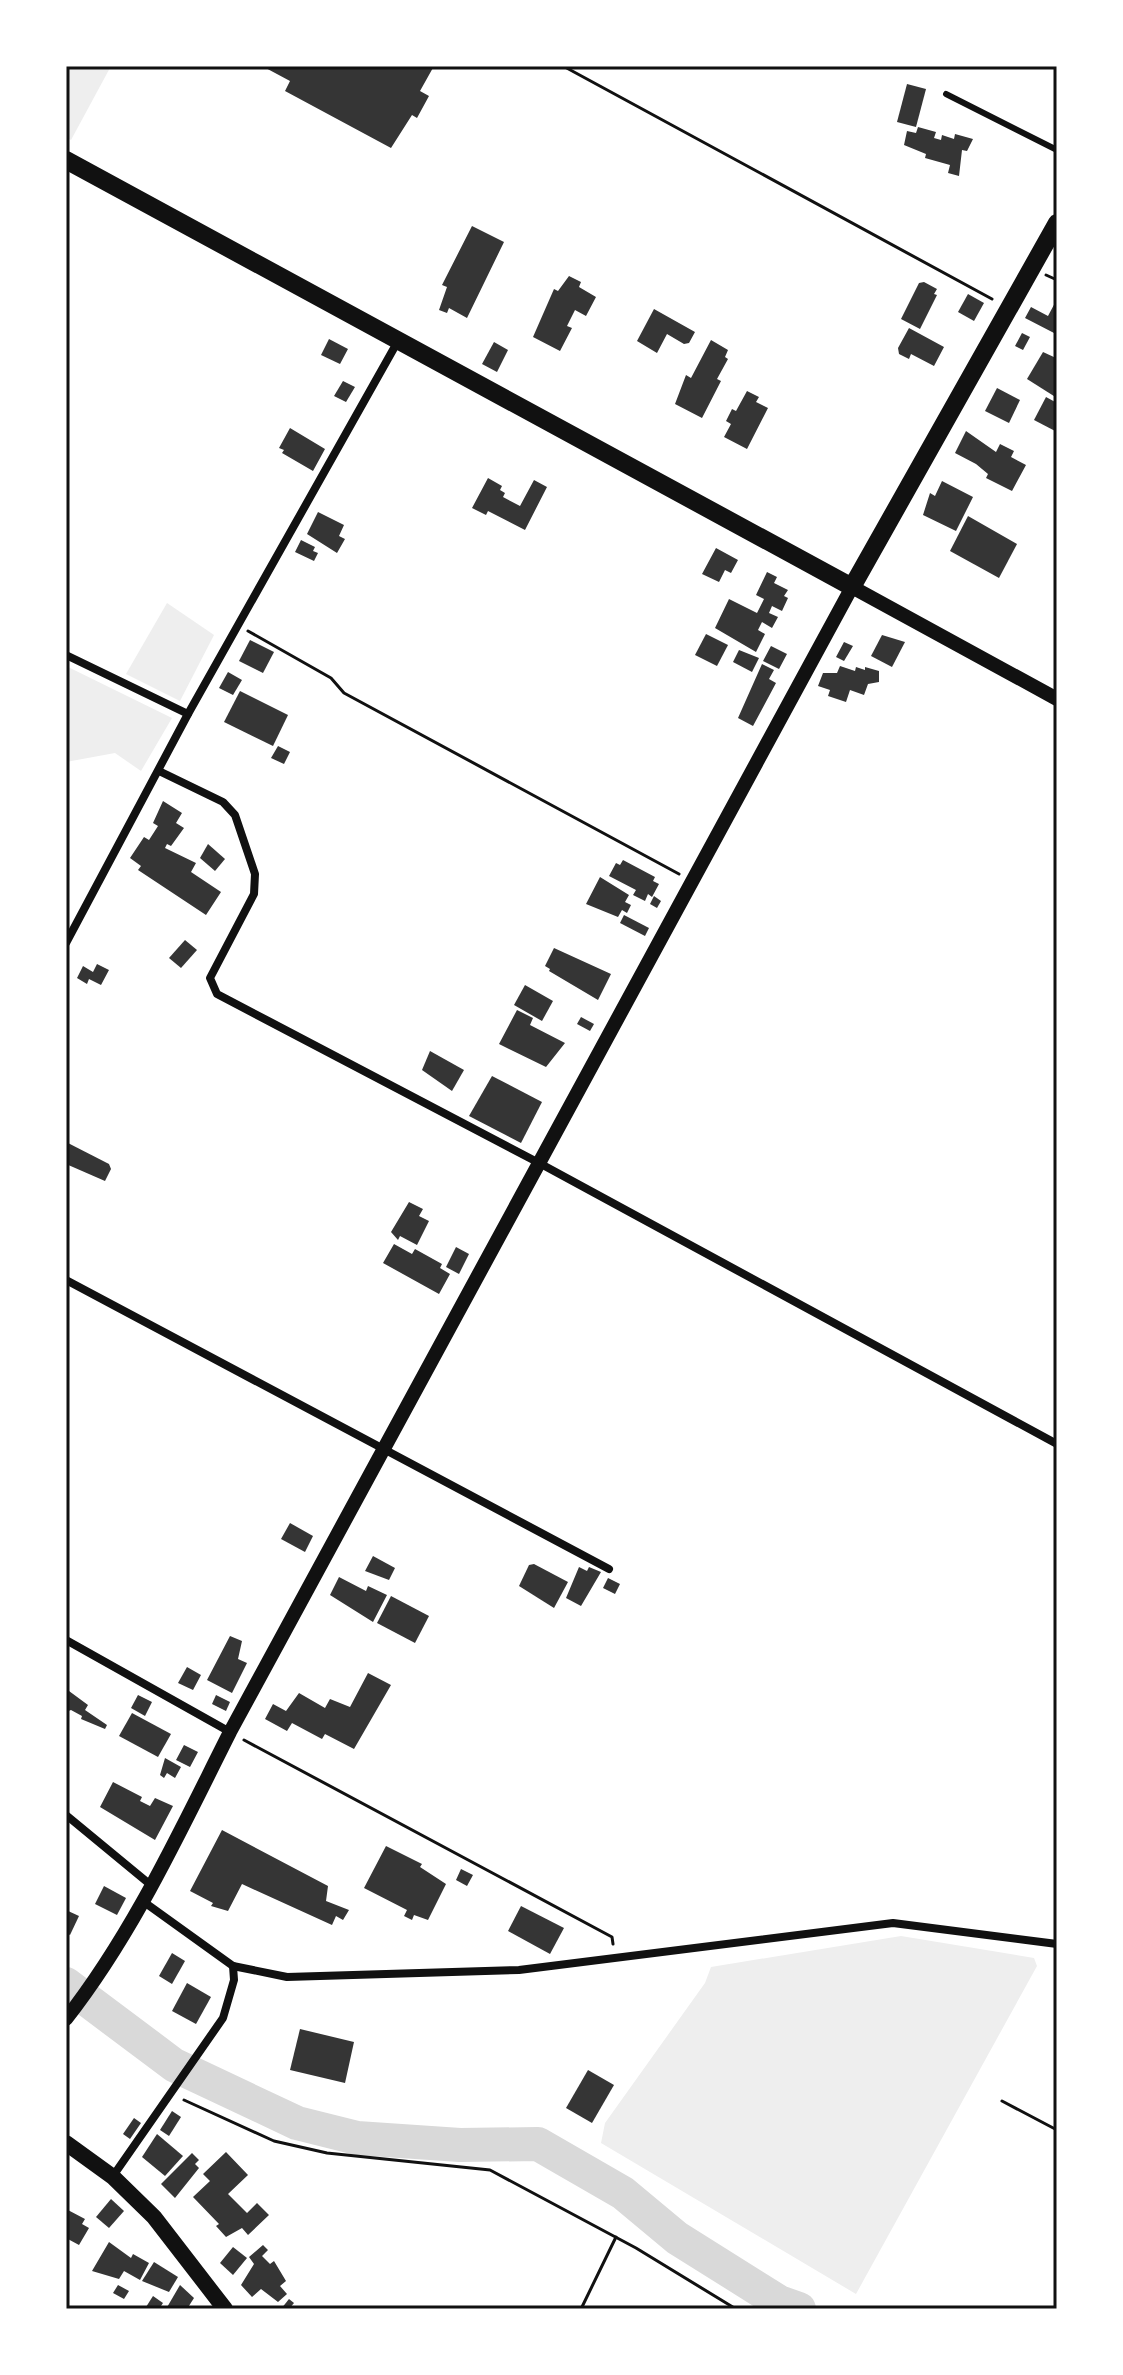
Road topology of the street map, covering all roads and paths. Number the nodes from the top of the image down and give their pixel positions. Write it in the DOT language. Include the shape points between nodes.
graph roads {
  1 [pos="563,66"];
  2 [pos="946,94"];
  3 [pos="1057,150"];
  4 [pos="66,160"];
  5 [pos="1057,223"];
  6 [pos="1010,309"];
  7 [pos="398,340"];
  8 [pos="852,587"];
  9 [pos="240,627"];
  10 [pos="66,655"];
  11 [pos="1057,699"];
  12 [pos="188,714"];
  13 [pos="159,771"];
  14 [pos="693,882"];
  15 [pos="66,943"];
  16 [pos="541,1164"];
  17 [pos="66,1280"];
  18 [pos="1057,1444"];
  19 [pos="386,1449"];
  20 [pos="609,1569"];
  21 [pos="66,1640"];
  22 [pos="230,1732"];
  23 [pos="66,1815"];
  24 [pos="152,1886"];
  25 [pos="144,1902"];
  26 [pos="1057,1944"];
  27 [pos="616,1959"];
  28 [pos="233,1966"];
  29 [pos="66,2019"];
  30 [pos="171,2089"];
  31 [pos="1002,2101"];
  32 [pos="1057,2130"];
  33 [pos="66,2143"];
  34 [pos="113,2177"];
  35 [pos="616,2237"];
  36 [pos="225,2309"];
  37 [pos="581,2309"];
  38 [pos="736,2309"];
  1 -- 6 [label="path"];
  2 -- 3 [label="lane"];
  4 -- 7 [label="main road"];
  5 -- 6 [label="main road"];
  6 -- 8 [label="main road"];
  7 -- 8 [label="main road"];
  7 -- 9 [label="street"];
  8 -- 11 [label="street"];
  8 -- 14 [label="street"];
  9 -- 12 [label="street"];
  9 -- 14 [label="path" via="331,678 344,693"];
  10 -- 12 [label="street"];
  12 -- 13 [label="street"];
  13 -- 15 [label="street"];
  13 -- 16 [label="street" via="223,802 235,815 255,874 254,894 210,978 217,994"];
  14 -- 16 [label="street"];
  16 -- 18 [label="street"];
  16 -- 19 [label="street"];
  17 -- 19 [label="street"];
  19 -- 20 [label="street"];
  19 -- 22 [label="street"];
  21 -- 22 [label="street"];
  22 -- 24 [label="street"];
  22 -- 27 [label="path" via="612,1937"];
  23 -- 24 [label="street"];
  24 -- 25 [label="street"];
  25 -- 28 [label="street"];
  25 -- 29 [label="street"];
  26 -- 27 [label="street" via="893,1923"];
  27 -- 28 [label="street" via="396,1976 287,1977"];
  28 -- 30 [label="street" via="223,2018"];
  30 -- 34 [label="street"];
  30 -- 35 [label="path" via="274,2141 327,2153 490,2170"];
  31 -- 32 [label="path"];
  33 -- 34 [label="main road"];
  34 -- 36 [label="main road" via="154,2217"];
  35 -- 37 [label="path"];
  35 -- 38 [label="path"];
}
